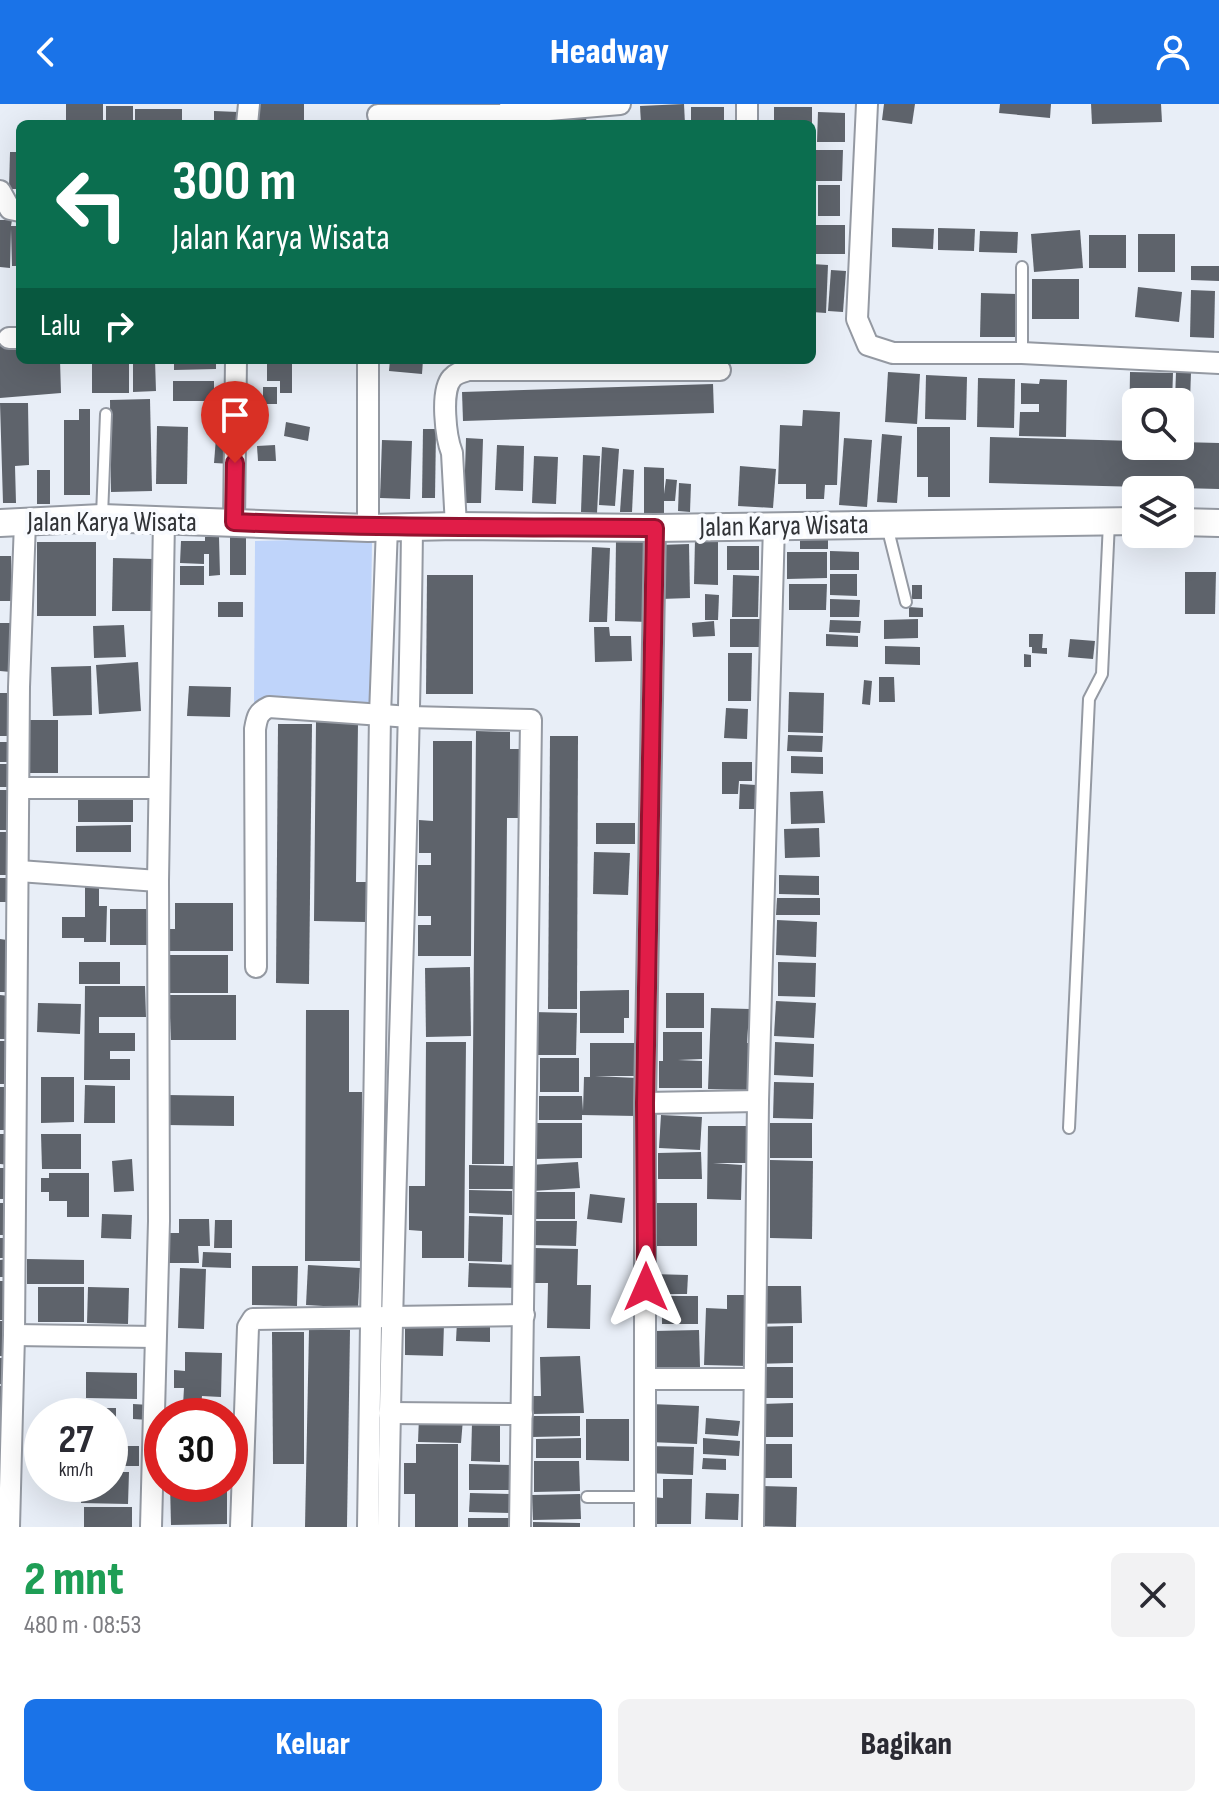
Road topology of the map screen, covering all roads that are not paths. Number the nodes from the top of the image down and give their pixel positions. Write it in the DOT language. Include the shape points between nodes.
graph roads {
  1 [pos="867,104"];
  2 [pos="619,111"];
  3 [pos="378,114"];
  4 [pos="501,119"];
  5 [pos="0,191"];
  6 [pos="16,210"];
  7 [pos="1022,267"];
  8 [pos="1022,353"];
  9 [pos="1219,363"];
  10 [pos="236,364"];
  11 [pos="369,364"];
  12 [pos="720,370"];
  13 [pos="106,414"];
  14 [pos="102,518"];
  15 [pos="164,519"];
  16 [pos="1109,520"];
  17 [pos="1122,520"];
  18 [pos="12,522"];
  19 [pos="234,522"];
  20 [pos="1194,522"];
  21 [pos="1219,523"];
  22 [pos="886,524"];
  23 [pos="774,525"];
  24 [pos="451,526"];
  25 [pos="389,527"];
  26 [pos="655,528"];
  27 [pos="906,602"];
  28 [pos="380,715"];
  29 [pos="410,717"];
  30 [pos="20,788"];
  31 [pos="158,788"];
  32 [pos="19,871"];
  33 [pos="158,881"];
  34 [pos="256,967"];
  35 [pos="758,1101"];
  36 [pos="645,1103"];
  37 [pos="1069,1128"];
  38 [pos="524,1315"];
  39 [pos="381,1317"];
  40 [pos="14,1335"];
  41 [pos="155,1337"];
  42 [pos="647,1379"];
  43 [pos="754,1379"];
  44 [pos="389,1413"];
  45 [pos="522,1414"];
  46 [pos="587,1497"];
  47 [pos="646,1497"];
  48 [pos="9,1527"];
  49 [pos="151,1527"];
  50 [pos="241,1527"];
  51 [pos="368,1527"];
  52 [pos="388,1527"];
  53 [pos="520,1527"];
  54 [pos="645,1527"];
  55 [pos="753,1527"];
  1 -- 8 [label="street" via="857,319 868,345 893,353"];
  2 -- 4 [label="street"];
  3 -- 4 [label="street"];
  5 -- 6 [label="street"];
  7 -- 8 [label="lane"];
  8 -- 9 [label="street"];
  10 -- 19 [label="street"];
  11 -- 25 [label="street"];
  12 -- 24 [label="street" via="469,370 454,375 445,399"];
  13 -- 14 [label="lane"];
  14 -- 15 [label="street, Jalan Karya Wisata"];
  14 -- 18 [label="street, Jalan Karya Wisata"];
  15 -- 19 [label="street, Jalan Karya Wisata"];
  15 -- 31 [label="street"];
  16 -- 17 [label="street, Jalan Karya Wisata"];
  16 -- 22 [label="street, Jalan Karya Wisata"];
  16 -- 37 [label="lane" via="1102,674 1089,699"];
  18 -- 30 [label="street"];
  19 -- 25 [label="street, Jalan Karya Wisata"];
  20 -- 21 [label="street"];
  22 -- 23 [label="street, Jalan Karya Wisata"];
  22 -- 27 [label="lane"];
  23 -- 26 [label="street, Jalan Karya Wisata"];
  23 -- 35 [label="street"];
  24 -- 25 [label="street, Jalan Karya Wisata"];
  24 -- 26 [label="street, Jalan Karya Wisata"];
  25 -- 28 [label="street"];
  25 -- 29 [label="street"];
  26 -- 36 [label="street"];
  28 -- 29 [label="street"];
  28 -- 34 [label="street" via="269,707 257,717"];
  28 -- 39 [label="street"];
  29 -- 38 [label="street" via="531,720"];
  29 -- 39 [label="street"];
  30 -- 31 [label="street"];
  30 -- 32 [label="street"];
  31 -- 33 [label="street"];
  32 -- 33 [label="street"];
  32 -- 40 [label="street"];
  33 -- 41 [label="street"];
  35 -- 36 [label="street"];
  35 -- 43 [label="street"];
  36 -- 42 [label="street"];
  38 -- 39 [label="street"];
  38 -- 45 [label="street"];
  39 -- 44 [label="street"];
  39 -- 50 [label="street" via="253,1319 248,1327"];
  39 -- 51 [label="street"];
  40 -- 41 [label="street"];
  40 -- 48 [label="street"];
  41 -- 49 [label="street"];
  42 -- 43 [label="street"];
  42 -- 47 [label="street"];
  43 -- 55 [label="street"];
  44 -- 45 [label="street"];
  44 -- 52 [label="street"];
  45 -- 53 [label="street"];
  46 -- 47 [label="lane"];
  47 -- 54 [label="street"];
}
